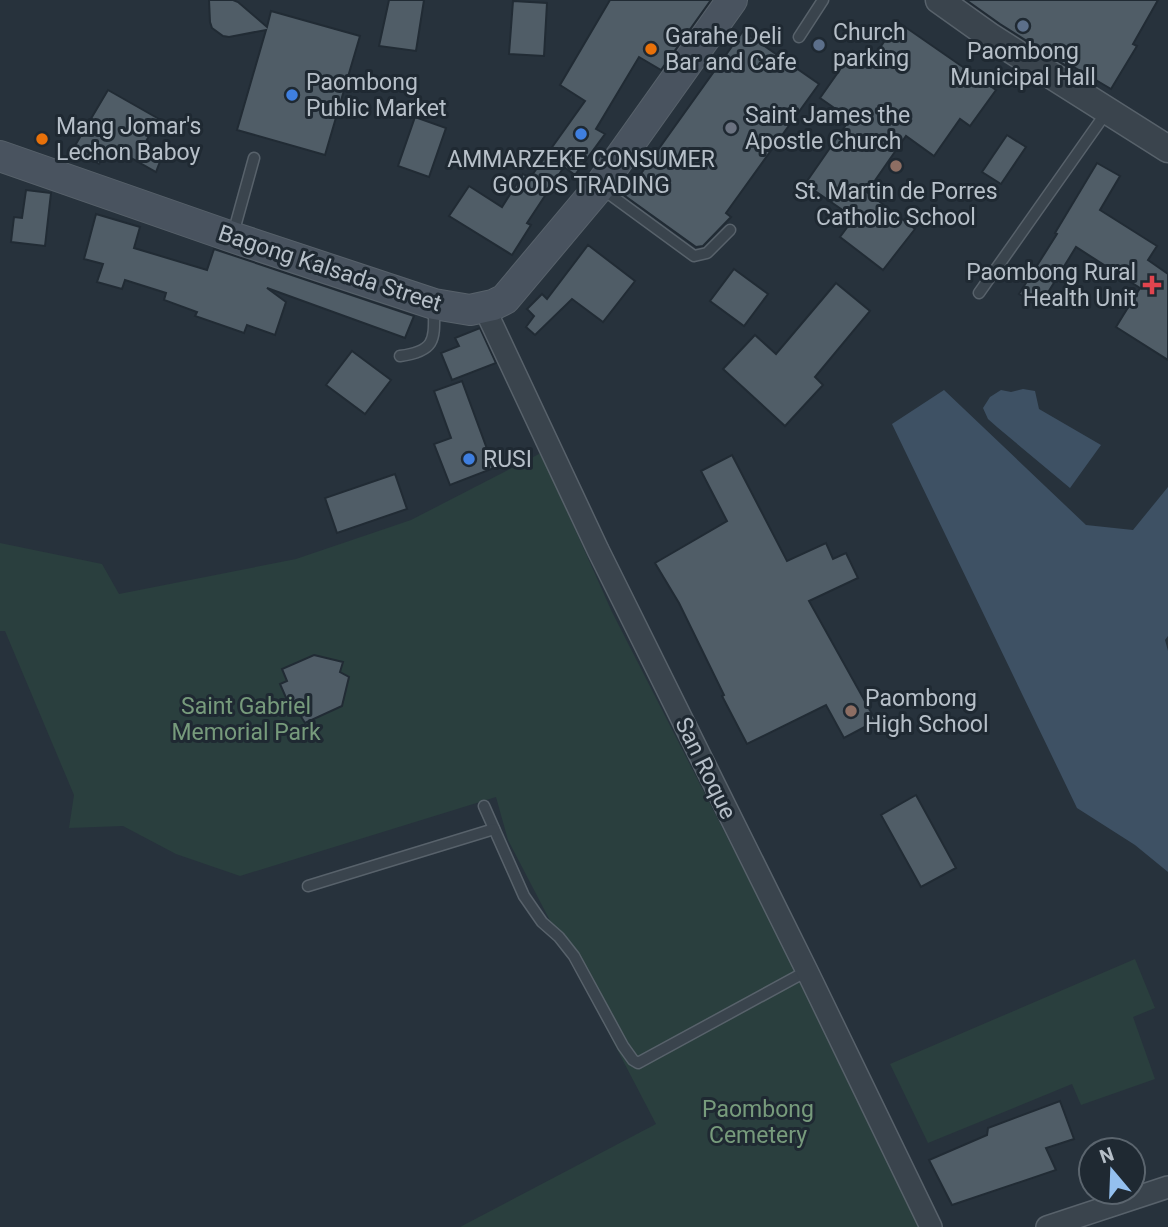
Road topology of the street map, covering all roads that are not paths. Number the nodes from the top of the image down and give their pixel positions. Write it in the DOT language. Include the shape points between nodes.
graph roads {
  1 [pos="732,0"];
  2 [pos="823,0"];
  3 [pos="939,0"];
  4 [pos="799,37"];
  5 [pos="1108,110"];
  6 [pos="1168,149"];
  7 [pos="0,156"];
  8 [pos="254,158"];
  9 [pos="598,187"];
  10 [pos="730,230"];
  11 [pos="232,237"];
  12 [pos="979,293"];
  13 [pos="434,304"];
  14 [pos="484,307"];
  15 [pos="400,356"];
  16 [pos="484,806"];
  17 [pos="494,829"];
  18 [pos="308,886"];
  19 [pos="807,971"];
  20 [pos="1168,1187"];
  21 [pos="931,1227"];
  22 [pos="1047,1227"];
  1 -- 9 [label="main road"];
  2 -- 4 [label="lane"];
  3 -- 5 [label="street"];
  5 -- 6 [label="street"];
  5 -- 12 [label="lane"];
  7 -- 11 [label="main road, Bagong Kalsada Street"];
  8 -- 11 [label="lane"];
  9 -- 10 [label="lane" via="695,256 707,253"];
  9 -- 14 [label="main road" via="505,299"];
  11 -- 13 [label="main road, Bagong Kalsada Street"];
  13 -- 14 [label="main road, Bagong Kalsada Street" via="470,310"];
  13 -- 15 [label="lane" via="432,342 415,354"];
  14 -- 19 [label="street, San Roque" via="597,550"];
  16 -- 17 [label="lane"];
  17 -- 18 [label="lane"];
  17 -- 19 [label="lane" via="524,896 574,956 623,1046 638,1063"];
  19 -- 21 [label="street, San Roque"];
  20 -- 22 [label="street"];
}
